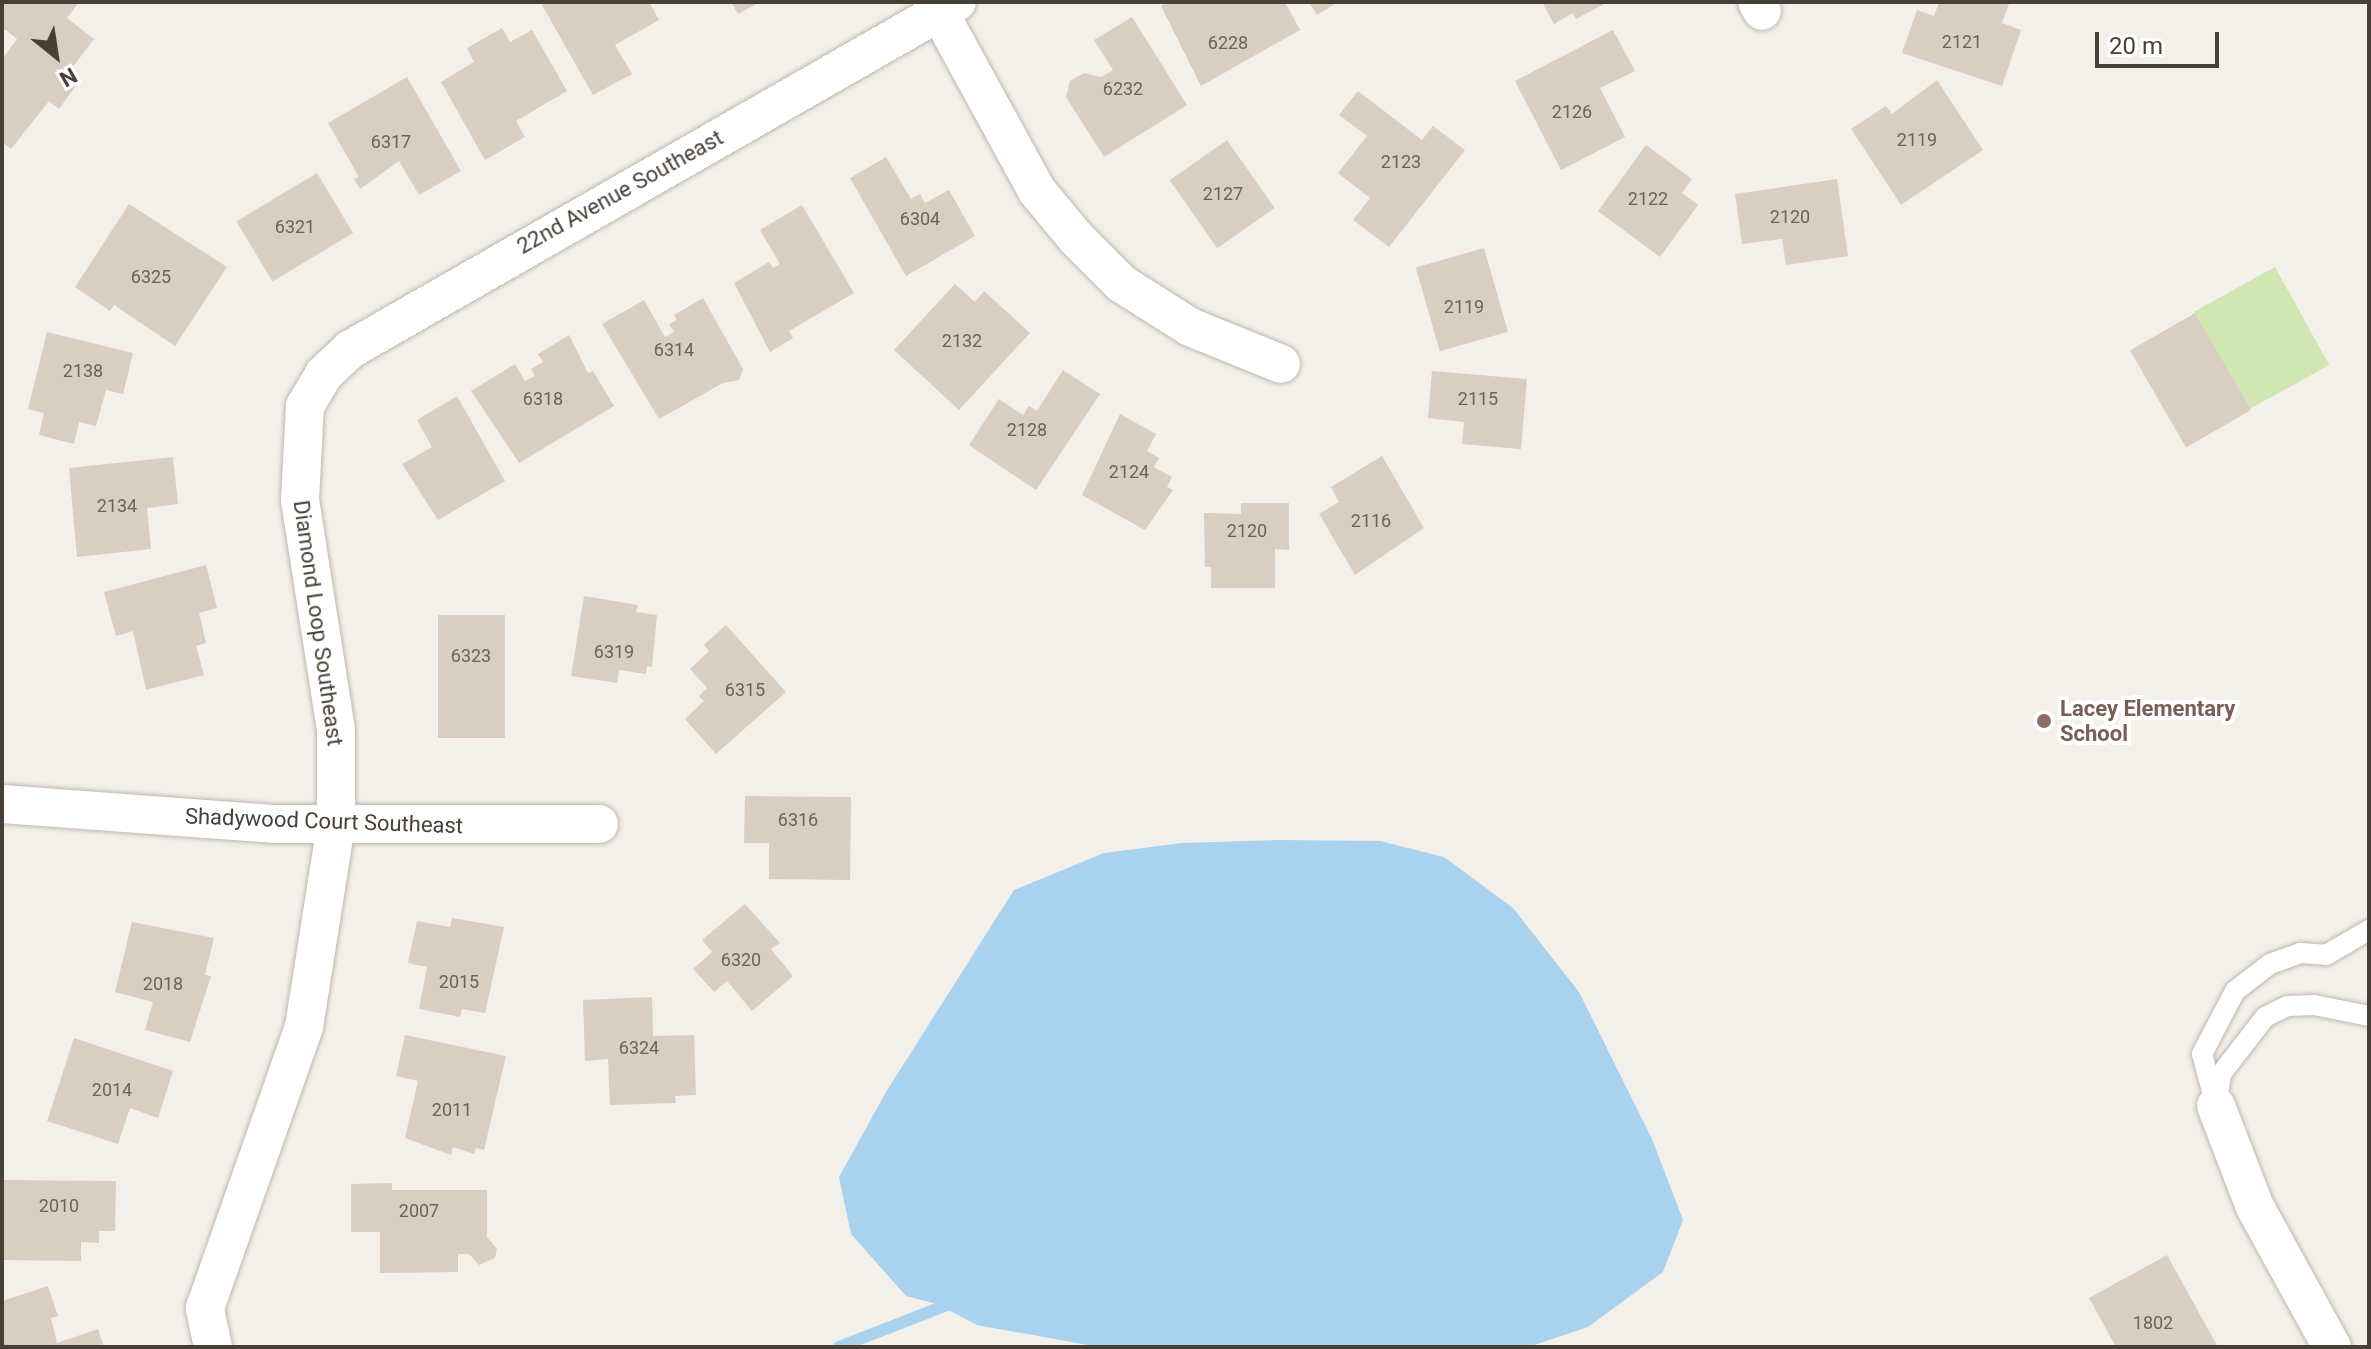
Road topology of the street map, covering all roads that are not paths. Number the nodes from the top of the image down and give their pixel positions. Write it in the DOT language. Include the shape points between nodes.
graph roads {
  1 [pos="948,7"];
  2 [pos="1281,364"];
  3 [pos="305,406"];
  4 [pos="2,804"];
  5 [pos="599,824"];
  6 [pos="336,825"];
  7 [pos="2369,930"];
  8 [pos="2369,1016"];
  9 [pos="2216,1106"];
  10 [pos="213,1347"];
  11 [pos="2332,1347"];
  1 -- 2 [label="street" via="1037,191 1076,238 1122,284 1190,327"];
  1 -- 3 [label="street, 22nd Avenue Southeast" via="363,341 324,374"];
  3 -- 6 [label="street, Diamond Loop Southeast" via="300,500 336,730"];
  4 -- 6 [label="street, Shadywood Court Southeast"];
  5 -- 6 [label="street, Shadywood Court Southeast"];
  6 -- 10 [label="street, Diamond Loop Southeast" via="304,1027 205,1308"];
  7 -- 9 [label="lane" via="2326,955 2300,953 2270,964 2235,991 2202,1054"];
  8 -- 9 [label="lane" via="2314,1005 2288,1006 2265,1017 2221,1074"];
  9 -- 11 [label="street" via="2255,1207"];
}
